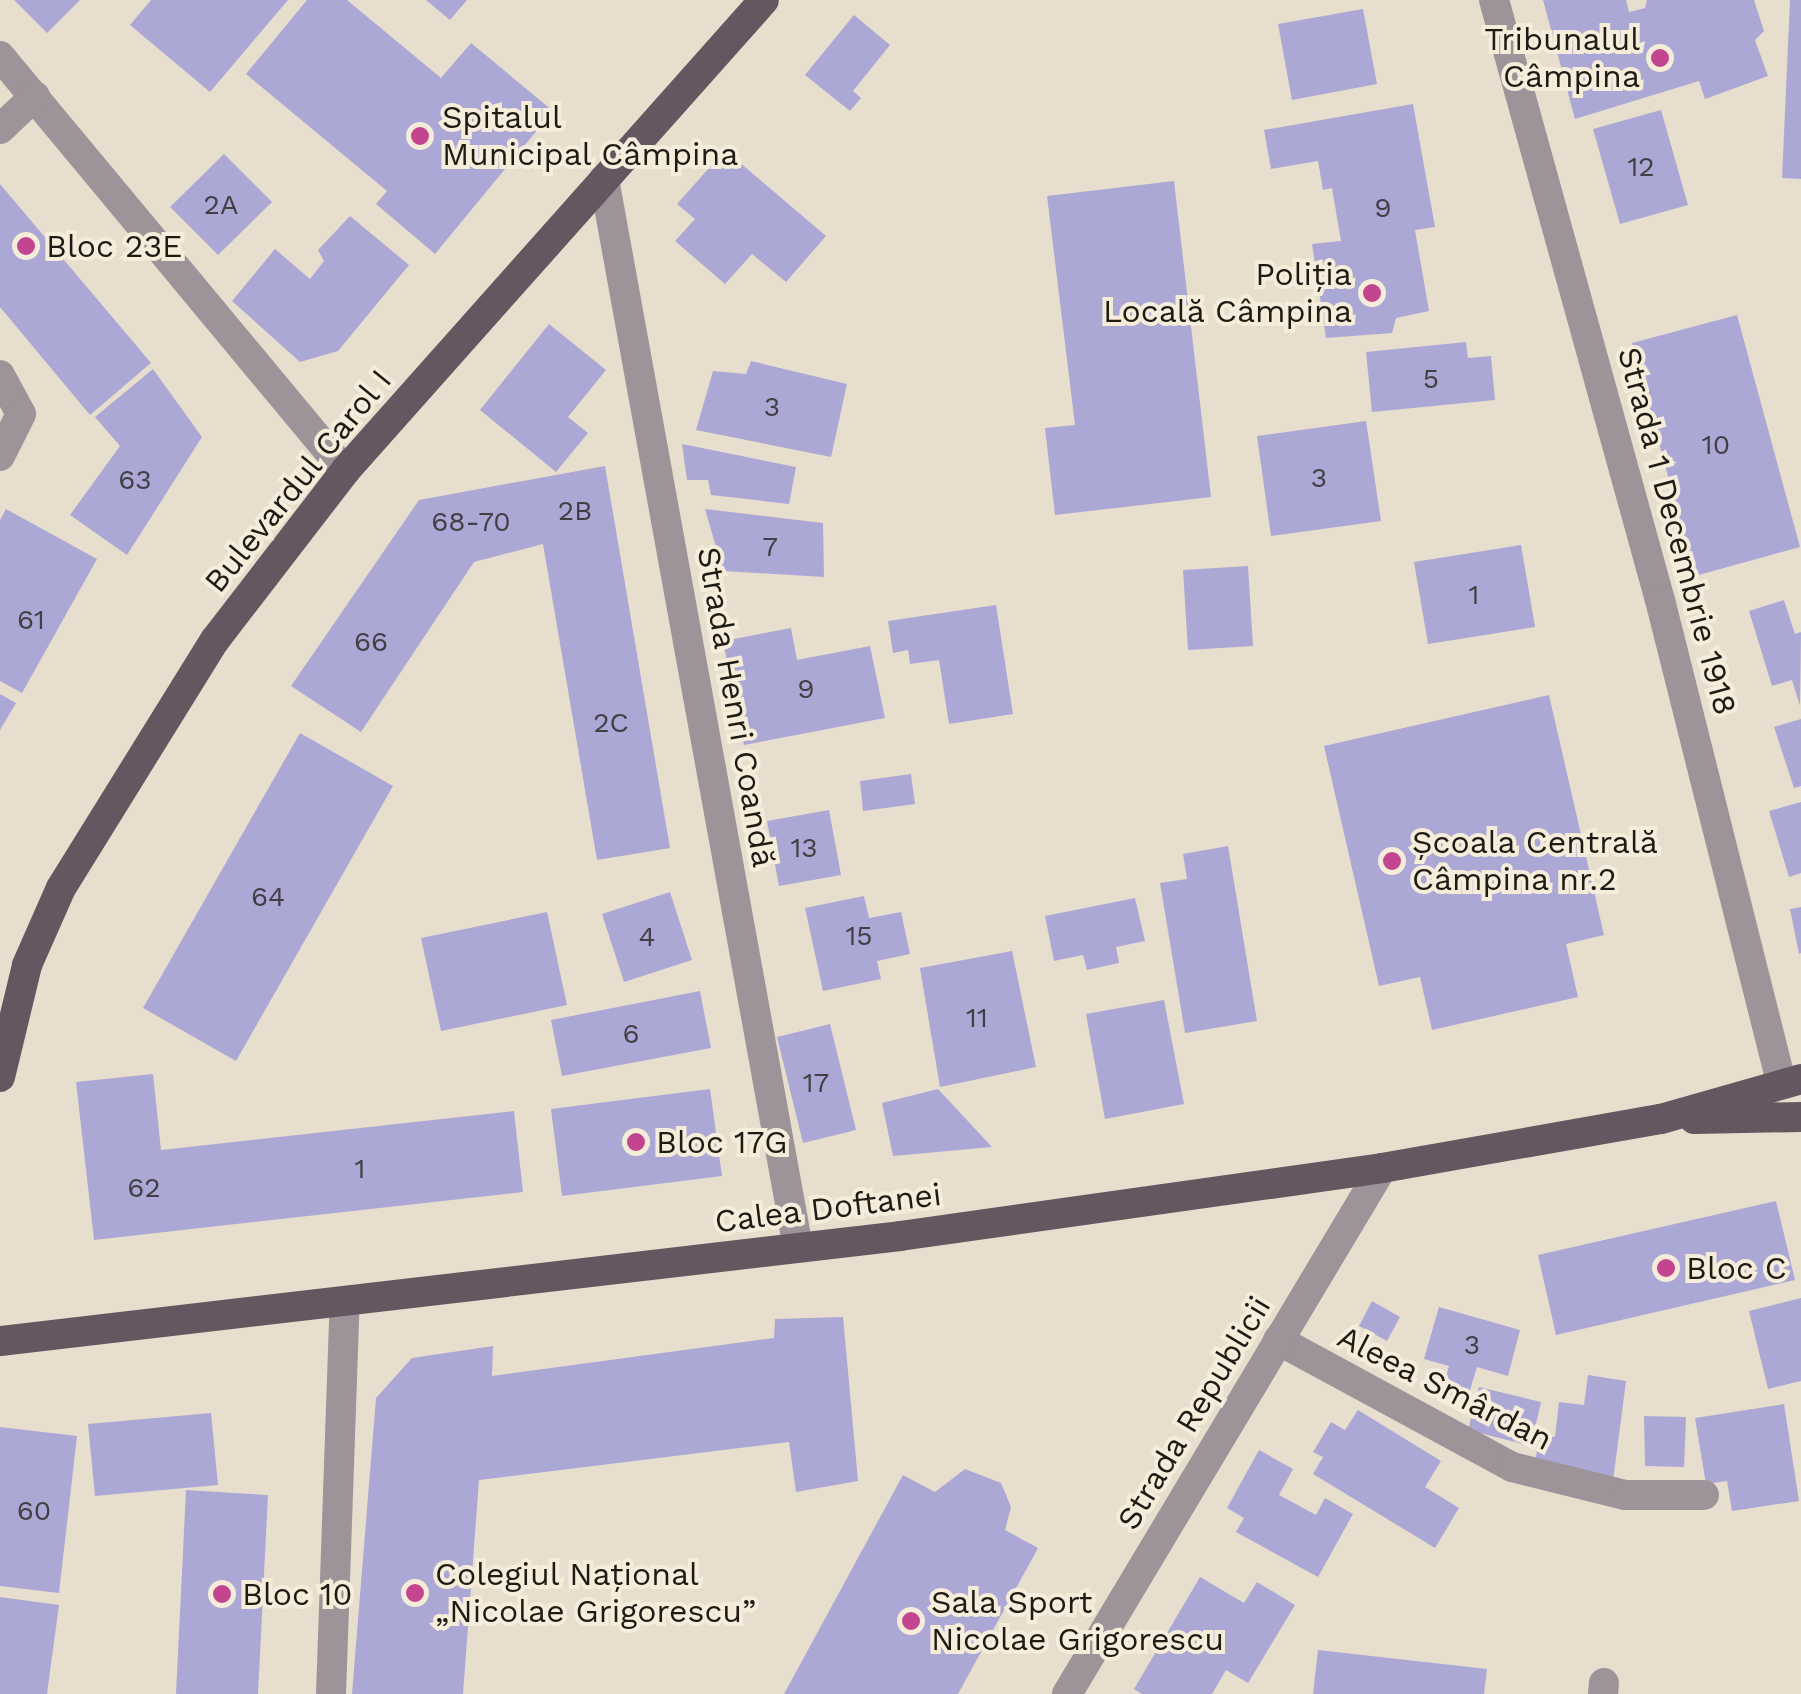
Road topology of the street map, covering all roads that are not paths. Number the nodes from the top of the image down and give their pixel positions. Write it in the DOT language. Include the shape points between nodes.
graph roads {
  1 [pos="764,0"];
  2 [pos="1494,0"];
  3 [pos="0,56"];
  4 [pos="34,96"];
  5 [pos="0,129"];
  6 [pos="604,179"];
  7 [pos="0,375"];
  8 [pos="0,456"];
  9 [pos="345,470"];
  10 [pos="6,1024"];
  11 [pos="0,1078"];
  12 [pos="1792,1081"];
  13 [pos="1801,1117"];
  14 [pos="1661,1120"];
  15 [pos="1382,1168"];
  16 [pos="798,1248"];
  17 [pos="345,1302"];
  18 [pos="1278,1340"];
  19 [pos="0,1341"];
  20 [pos="1704,1495"];
  21 [pos="331,1694"];
  22 [pos="1068,1694"];
  1 -- 6 [label="main road, Bulevardul Carol I"];
  2 -- 12 [label="street, Strada 1 Decembrie 1918"];
  3 -- 4 [label="street"];
  4 -- 5 [label="street"];
  4 -- 9 [label="street"];
  6 -- 9 [label="main road, Bulevardul Carol I"];
  6 -- 16 [label="street, Strada Henri Coandă"];
  7 -- 8 [label="street" via="21,414"];
  9 -- 10 [label="main road, Bulevardul Carol I" via="206,653 61,888"];
  10 -- 11 [label="main road, Bulevardul Carol I"];
  12 -- 14 [label="main road, Calea Doftanei"];
  13 -- 14 [label="main road, Calea Doftanei"];
  14 -- 15 [label="main road, Calea Doftanei"];
  15 -- 16 [label="main road, Calea Doftanei"];
  15 -- 18 [label="street, Strada Republicii"];
  16 -- 17 [label="main road, Calea Doftanei"];
  17 -- 19 [label="main road, Calea Doftanei"];
  17 -- 21 [label="street"];
  18 -- 20 [label="street, Aleea Smârdan" via="1512,1467 1625,1495"];
  18 -- 22 [label="street, Strada Republicii"];
}
